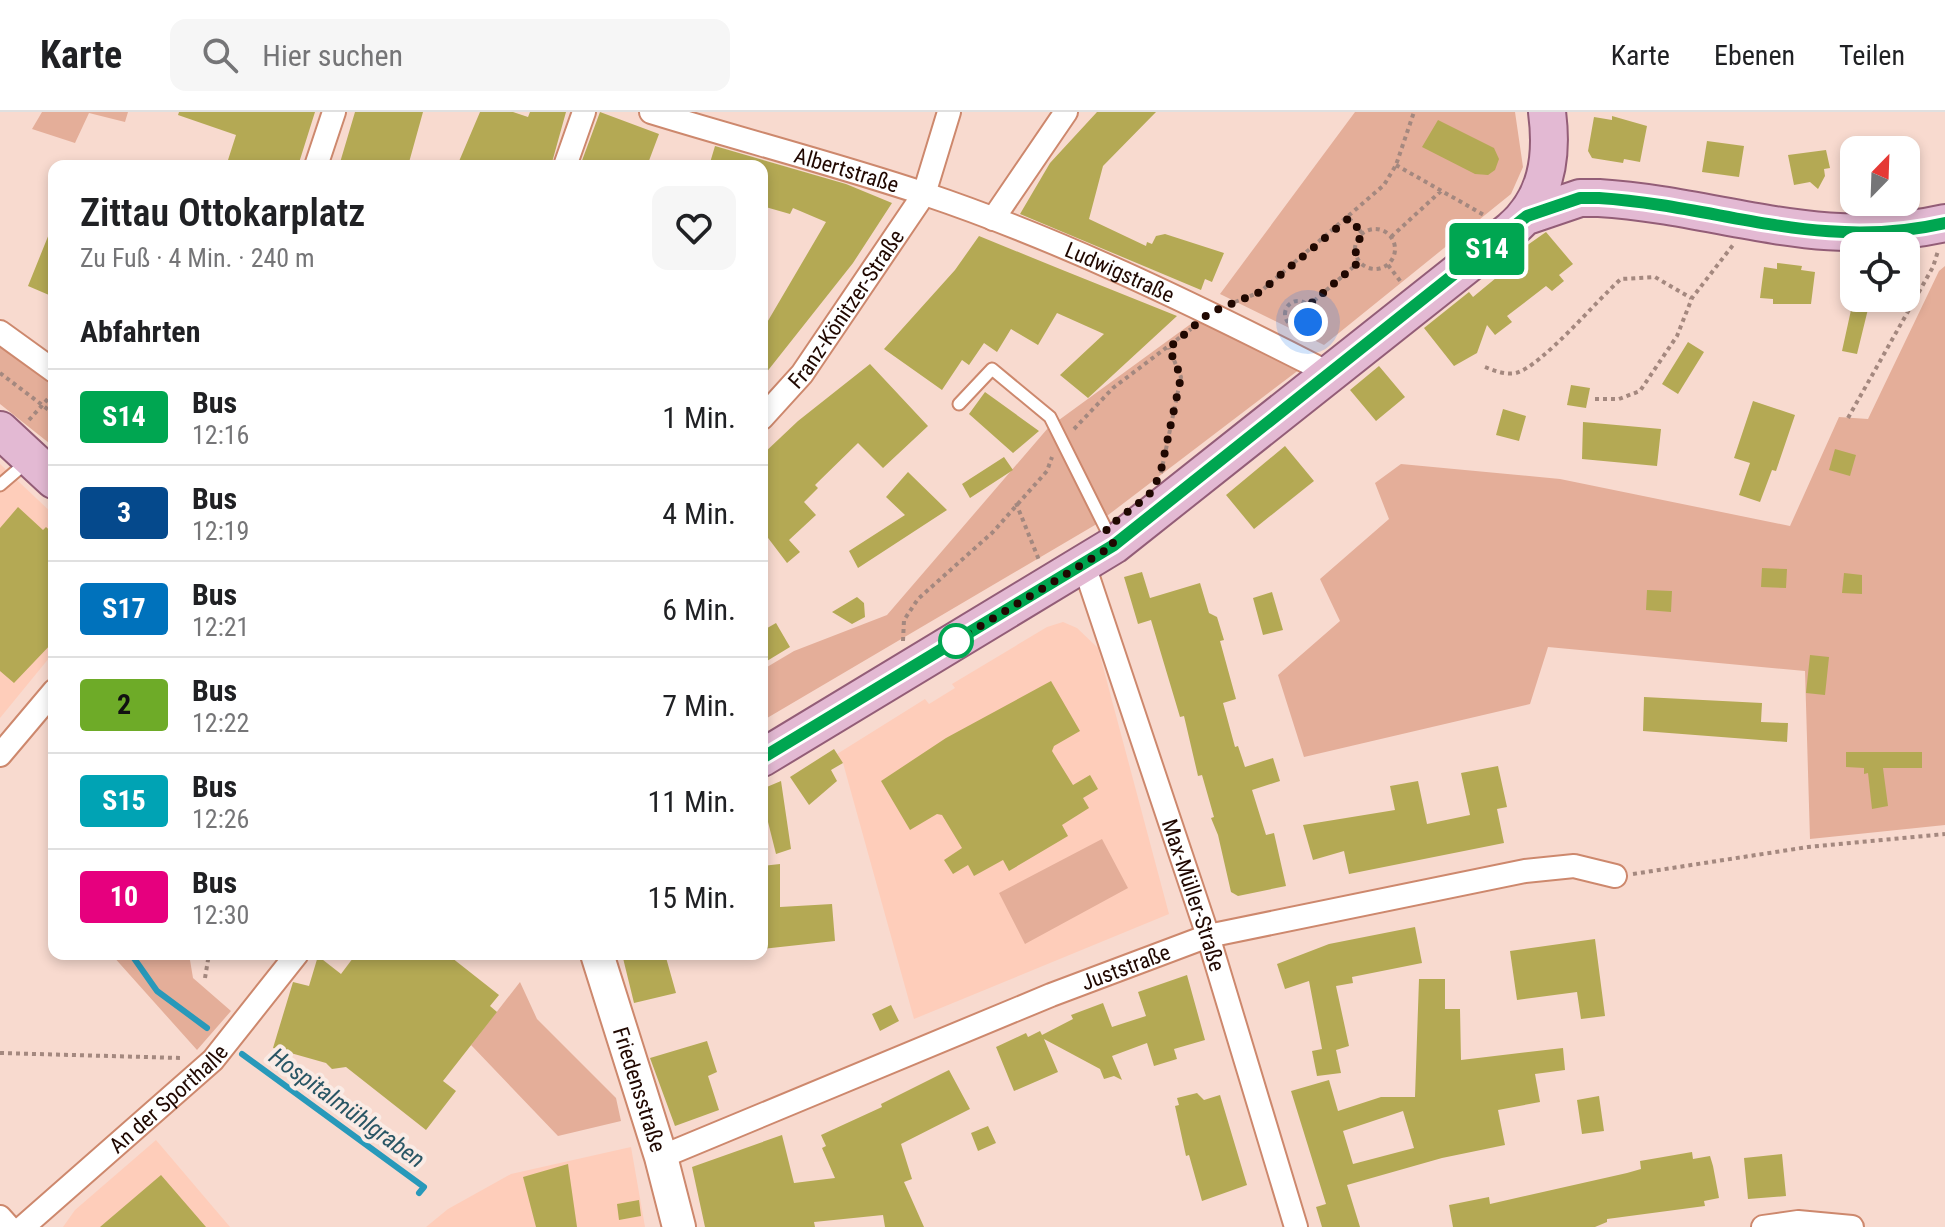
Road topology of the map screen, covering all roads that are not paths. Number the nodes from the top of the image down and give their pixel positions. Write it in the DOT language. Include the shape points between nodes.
graph roads {
  1 [pos="334,112"];
  2 [pos="584,112"];
  3 [pos="651,112"];
  4 [pos="949,112"];
  5 [pos="1066,112"];
  6 [pos="1547,112"];
  7 [pos="318,160"];
  8 [pos="567,160"];
  9 [pos="924,194"];
  10 [pos="993,219"];
  11 [pos="1519,223"];
  12 [pos="1942,224"];
  13 [pos="0,332"];
  14 [pos="48,367"];
  15 [pos="1327,377"];
  16 [pos="959,404"];
  17 [pos="768,411"];
  18 [pos="24,452"];
  19 [pos="0,485"];
  20 [pos="1114,545"];
  21 [pos="1084,565"];
  22 [pos="48,698"];
  23 [pos="768,754"];
  24 [pos="0,755"];
  25 [pos="1615,876"];
  26 [pos="1208,936"];
  27 [pos="292,960"];
  28 [pos="599,960"];
  29 [pos="661,1157"];
  30 [pos="0,1217"];
  31 [pos="9,1227"];
  32 [pos="23,1227"];
  33 [pos="679,1227"];
  34 [pos="1296,1227"];
  35 [pos="1763,1227"];
  36 [pos="1852,1227"];
  1 -- 7 [label="street"];
  2 -- 8 [label="street"];
  3 -- 9 [label="street, Albertstraße"];
  4 -- 9 [label="street, Franz-Könitzer-Straße"];
  5 -- 10 [label="street"];
  6 -- 11 [label="main road" via="1550,158"];
  9 -- 10 [label="street, Albertstraße"];
  9 -- 17 [label="street, Franz-Könitzer-Straße" via="802,374"];
  10 -- 15 [label="street, Ludwigstraße" via="1209,313"];
  11 -- 12 [label="main road" via="1580,198 1599,198 1853,235"];
  11 -- 15 [label="main road"];
  13 -- 14 [label="street"];
  15 -- 20 [label="main road"];
  16 -- 20 [label="lane" via="992,369 1050,417"];
  18 -- 19 [label="lane"];
  20 -- 21 [label="main road"];
  21 -- 23 [label="main road"];
  21 -- 26 [label="street, Max-Müller-Straße"];
  22 -- 24 [label="street"];
  25 -- 26 [label="street, Juststraße" via="1574,866 1525,871"];
  26 -- 29 [label="street, Juststraße" via="1051,995"];
  26 -- 34 [label="street, Max-Müller-Straße"];
  27 -- 32 [label="street, An der Sporthalle" via="213,1060"];
  28 -- 29 [label="main road, Friedensstraße"];
  29 -- 33 [label="main road, Friedensstraße"];
  30 -- 31 [label="street"];
  35 -- 36 [label="street" via="1798,1222"];
}
